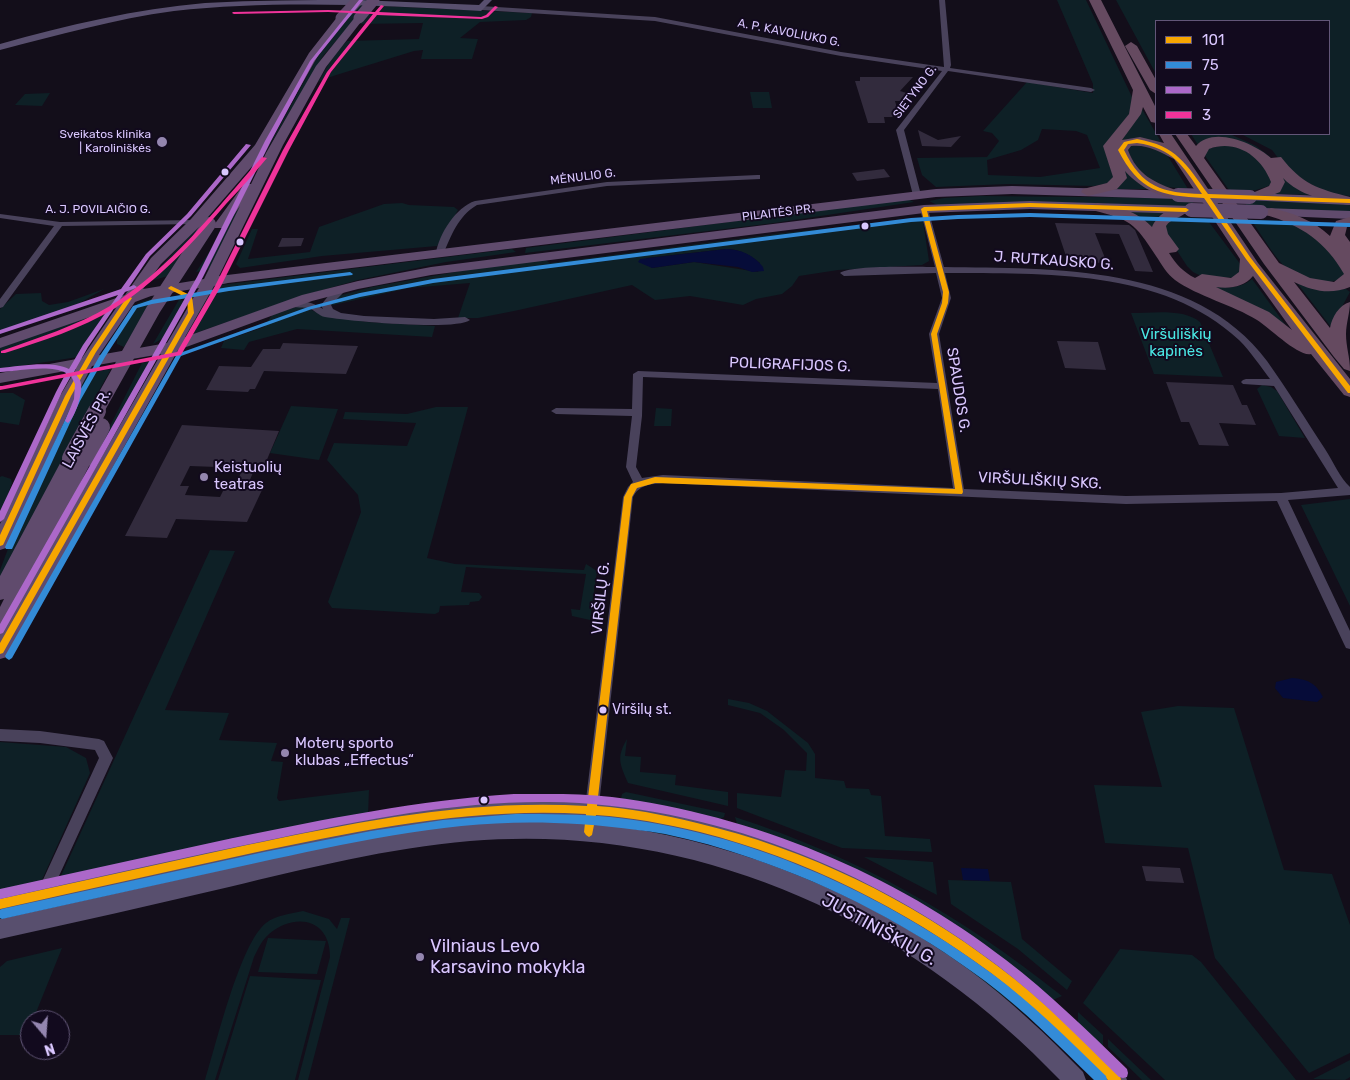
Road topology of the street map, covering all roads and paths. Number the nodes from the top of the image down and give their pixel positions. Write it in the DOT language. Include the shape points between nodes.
graph roads {
  1 [pos="358,0"];
  2 [pos="374,0"];
  3 [pos="488,0"];
  4 [pos="942,0"];
  5 [pos="1095,0"];
  6 [pos="1108,0"];
  7 [pos="235,1"];
  8 [pos="481,8"];
  9 [pos="0,47"];
  10 [pos="946,68"];
  11 [pos="1154,85"];
  12 [pos="1091,90"];
  13 [pos="1139,90"];
  14 [pos="1155,117"];
  15 [pos="1166,135"];
  16 [pos="1182,135"];
  17 [pos="1238,135"];
  18 [pos="277,145"];
  19 [pos="1179,156"];
  20 [pos="1197,159"];
  21 [pos="757,177"];
  22 [pos="1088,192"];
  23 [pos="917,195"];
  24 [pos="1252,197"];
  25 [pos="1349,201"];
  26 [pos="1181,202"];
  27 [pos="1097,207"];
  28 [pos="924,209"];
  29 [pos="1266,212"];
  30 [pos="1350,215"];
  31 [pos="0,216"];
  32 [pos="1350,220"];
  33 [pos="60,224"];
  34 [pos="208,224"];
  35 [pos="514,244"];
  36 [pos="1350,252"];
  37 [pos="440,253"];
  38 [pos="1248,258"];
  39 [pos="511,260"];
  40 [pos="156,261"];
  41 [pos="1269,261"];
  42 [pos="940,270"];
  43 [pos="1350,272"];
  44 [pos="844,273"];
  45 [pos="1350,276"];
  46 [pos="209,282"];
  47 [pos="171,288"];
  48 [pos="344,288"];
  49 [pos="129,298"];
  50 [pos="292,304"];
  51 [pos="0,305"];
  52 [pos="1350,307"];
  53 [pos="191,313"];
  54 [pos="343,316"];
  55 [pos="464,320"];
  56 [pos="62,321"];
  57 [pos="112,323"];
  58 [pos="0,343"];
  59 [pos="172,347"];
  60 [pos="147,352"];
  61 [pos="86,363"];
  62 [pos="1342,365"];
  63 [pos="0,379"];
  64 [pos="1246,382"];
  65 [pos="1277,384"];
  66 [pos="942,386"];
  67 [pos="1350,390"];
  68 [pos="68,396"];
  69 [pos="556,410"];
  70 [pos="637,413"];
  71 [pos="78,458"];
  72 [pos="639,483"];
  73 [pos="1348,491"];
  74 [pos="959,492"];
  75 [pos="1281,497"];
  76 [pos="0,543"];
  77 [pos="0,593"];
  78 [pos="0,624"];
  79 [pos="1350,644"];
  80 [pos="0,651"];
  81 [pos="0,735"];
  82 [pos="593,809"];
  83 [pos="590,832"];
  84 [pos="43,895"];
  85 [pos="0,904"];
  86 [pos="0,929"];
  87 [pos="1075,1080"];
  88 [pos="1116,1080"];
  1 -- 34 [label="main road, LAISVĖS PR., bridge" via="314,53 262,144"];
  2 -- 18 [label="main road, LAISVĖS PR., bridge" via="321,66"];
  3 -- 8 [label="main road"];
  4 -- 10 [label="street, SIETYNO G."];
  5 -- 13 [label="highway"];
  6 -- 11 [label="highway"];
  7 -- 8 [label="main road" via="353,1"];
  7 -- 9 [label="main road" via="120,18"];
  8 -- 10 [label="street, A. P. KAVOLIUKO G." via="655,19 824,52"];
  10 -- 12 [label="street, A. P. KAVOLIUKO G."];
  10 -- 23 [label="street, SIETYNO G." via="901,128"];
  13 -- 14 [label="highway"];
  13 -- 22 [label="highway" via="1135,114 1110,146 1120,178 1112,186"];
  15 -- 19 [label="highway"];
  16 -- 20 [label="highway"];
  17 -- 25 [label="highway" via="1270,153 1298,186"];
  18 -- 34 [label="main road, LAISVĖS PR."];
  18 -- 46 [label="main road"];
  19 -- 26 [label="highway" via="1143,141 1126,143 1121,150 1137,178"];
  19 -- 38 [label="highway"];
  20 -- 24 [label="highway" via="1203,146 1215,142 1235,143 1255,150 1278,182 1275,189"];
  20 -- 41 [label="highway"];
  21 -- 37 [label="street, MĖNULIO G." via="607,184 475,203 467,207 450,230"];
  22 -- 23 [label="main road, PILAITĖS PR." via="1012,190"];
  22 -- 26 [label="main road, PILAITĖS PR."];
  23 -- 28 [label="main road"];
  23 -- 35 [label="main road, PILAITĖS PR."];
  24 -- 25 [label="main road, PILAITĖS PR."];
  24 -- 26 [label="main road, PILAITĖS PR., bridge"];
  26 -- 27 [label="main road, PILAITĖS PR."];
  26 -- 29 [label="main road, PILAITĖS PR., bridge"];
  26 -- 38 [label="highway" via="1159,226 1186,270 1206,280 1231,283 1244,278"];
  27 -- 28 [label="main road, PILAITĖS PR." via="989,205"];
  27 -- 62 [label="highway" via="1124,213 1138,221 1181,277 1263,316"];
  28 -- 39 [label="main road, PILAITĖS PR."];
  28 -- 42 [label="street, SPAUDOS G."];
  29 -- 30 [label="main road, PILAITĖS PR."];
  29 -- 43 [label="highway" via="1300,220 1318,231"];
  31 -- 33 [label="street, A. J. POVILAIČIO G."];
  32 -- 36 [label="highway" via="1341,224 1337,235"];
  33 -- 34 [label="street, A. J. POVILAIČIO G."];
  33 -- 51 [label="street"];
  34 -- 40 [label="main road, LAISVĖS PR."];
  34 -- 71 [label="main road, LAISVĖS PR., bridge" via="153,310"];
  35 -- 37 [label="main road, PILAITĖS PR."];
  35 -- 39 [label="main road" via="522,253"];
  37 -- 46 [label="main road, PILAITĖS PR."];
  38 -- 62 [label="highway"];
  39 -- 48 [label="main road, PILAITĖS PR." via="432,270"];
  40 -- 49 [label="main road, LAISVĖS PR."];
  40 -- 56 [label="main road" via="114,294"];
  41 -- 45 [label="highway" via="1291,276 1320,286 1346,282"];
  41 -- 62 [label="highway"];
  42 -- 44 [label="street, J. RUTKAUSKO G."];
  42 -- 65 [label="street, J. RUTKAUSKO G." via="1092,276 1156,289 1194,306 1229,328 1259,357"];
  42 -- 66 [label="street, SPAUDOS G." via="947,297 934,334"];
  46 -- 47 [label="main road, PILAITĖS PR."];
  46 -- 53 [label="main road"];
  47 -- 49 [label="main road"];
  47 -- 53 [label="main road" via="190,297"];
  48 -- 50 [label="main road, PILAITĖS PR."];
  48 -- 54 [label="street" via="326,305 329,311"];
  49 -- 56 [label="main road"];
  49 -- 57 [label="main road, LAISVĖS PR."];
  50 -- 54 [label="street" via="307,304 325,314"];
  50 -- 59 [label="main road, PILAITĖS PR."];
  52 -- 62 [label="highway" via="1338,321 1336,333"];
  53 -- 59 [label="main road"];
  54 -- 55 [label="street" via="425,322"];
  56 -- 58 [label="main road"];
  57 -- 60 [label="main road" via="113,347 123,353"];
  57 -- 61 [label="main road, LAISVĖS PR."];
  59 -- 60 [label="main road"];
  59 -- 80 [label="main road"];
  60 -- 61 [label="main road"];
  61 -- 63 [label="main road"];
  61 -- 68 [label="main road, LAISVĖS PR."];
  62 -- 67 [label="highway"];
  63 -- 68 [label="main road" via="63,378 69,387"];
  64 -- 65 [label="street"];
  65 -- 73 [label="street, J. RUTKAUSKO G."];
  66 -- 70 [label="street, POLIGRAFIJOS G." via="638,374"];
  66 -- 74 [label="street, SPAUDOS G."];
  68 -- 76 [label="main road, LAISVĖS PR."];
  69 -- 70 [label="street"];
  70 -- 72 [label="street" via="631,467"];
  71 -- 77 [label="main road, LAISVĖS PR."];
  71 -- 78 [label="main road, LAISVĖS PR."];
  72 -- 74 [label="street, VIRŠULIŠKIŲ SKG." via="672,480"];
  72 -- 82 [label="street, VIRŠILŲ G." via="628,497"];
  73 -- 75 [label="street, VIRŠULIŠKIŲ SKG."];
  74 -- 75 [label="street, VIRŠULIŠKIŲ SKG." via="1126,500"];
  75 -- 79 [label="street"];
  81 -- 84 [label="street" via="99,745 106,758"];
  82 -- 83 [label="street, VIRŠILŲ G."];
  82 -- 84 [label="main road, JUSTINIŠKIŲ G." via="473,812 393,822"];
  82 -- 88 [label="main road, JUSTINIŠKIŲ G." via="662,819 726,834 859,888 924,922 995,970 1056,1022"];
  83 -- 86 [label="main road, JUSTINIŠKIŲ G." via="502,830 447,834 349,850"];
  83 -- 87 [label="main road, JUSTINIŠKIŲ G." via="632,837 721,858 852,911 957,974 999,1008"];
  84 -- 85 [label="main road, JUSTINIŠKIŲ G."];
}
